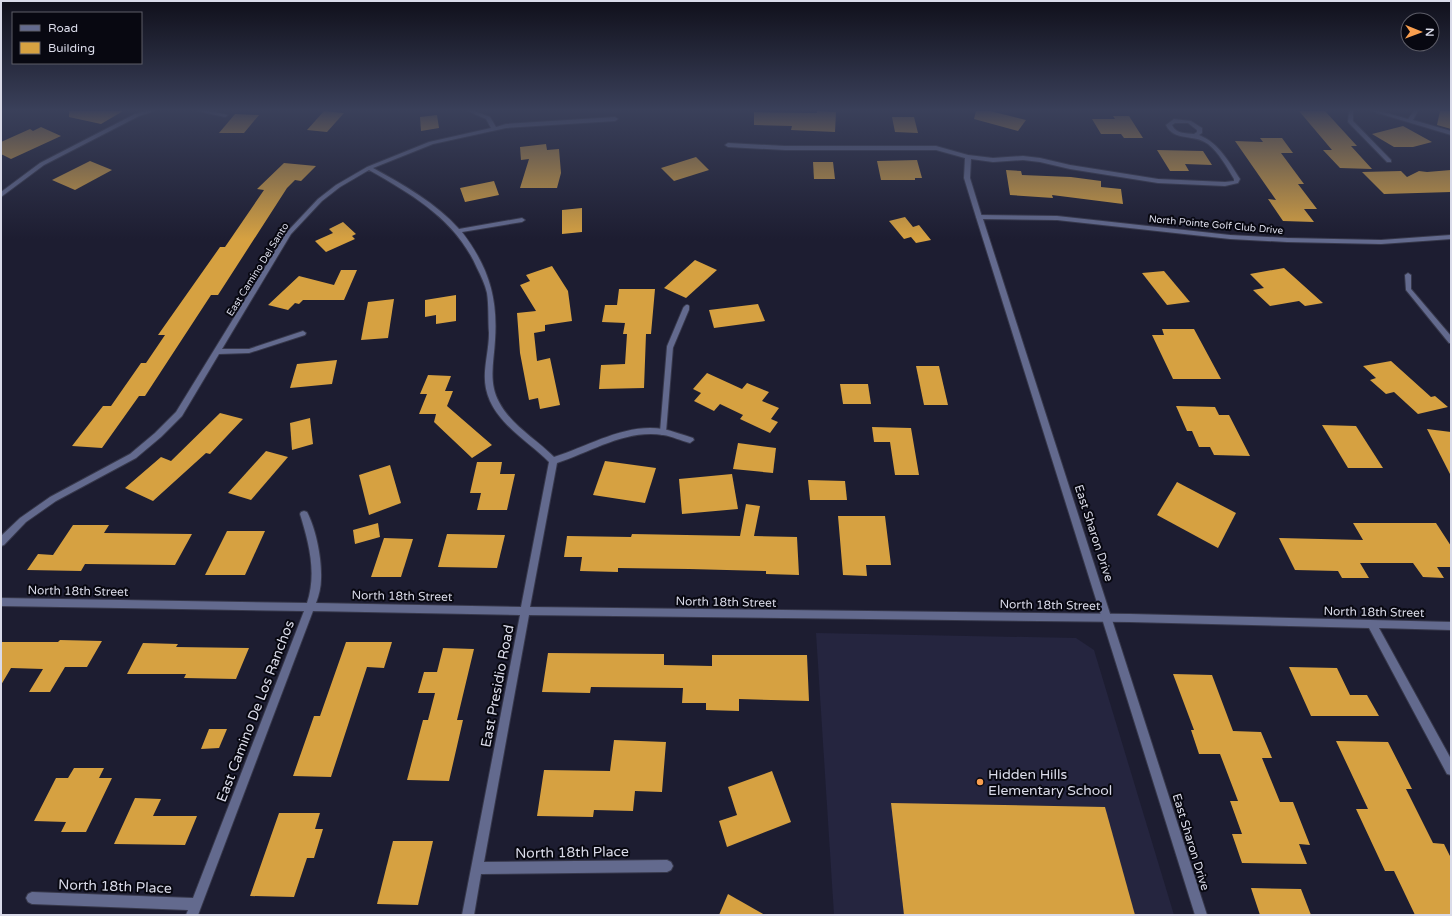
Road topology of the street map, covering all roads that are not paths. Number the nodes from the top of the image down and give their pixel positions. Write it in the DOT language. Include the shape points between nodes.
graph roads {
  1 [pos="62,154"];
  2 [pos="406,154"];
  3 [pos="956,154"];
  4 [pos="1219,154"];
  5 [pos="1381,154"];
  6 [pos="968,157"];
  7 [pos="1388,161"];
  8 [pos="369,168"];
  9 [pos="1,195"];
  10 [pos="979,217"];
  11 [pos="522,220"];
  12 [pos="459,231"];
  13 [pos="1451,237"];
  14 [pos="1408,275"];
  15 [pos="687,307"];
  16 [pos="303,333"];
  17 [pos="1451,341"];
  18 [pos="217,352"];
  19 [pos="663,432"];
  20 [pos="690,440"];
  21 [pos="553,461"];
  22 [pos="304,514"];
  23 [pos="1,542"];
  24 [pos="1,602"];
  25 [pos="310,608"];
  26 [pos="526,610"];
  27 [pos="1107,618"];
  28 [pos="1372,624"];
  29 [pos="1451,626"];
  30 [pos="1451,770"];
  31 [pos="667,866"];
  32 [pos="477,868"];
  33 [pos="32,898"];
  34 [pos="197,904"];
  35 [pos="192,915"];
  36 [pos="468,915"];
  37 [pos="1201,915"];
  1 -- 9 [label="street" via="42,164"];
  2 -- 8 [label="street, East Camino Del Santo"];
  3 -- 6 [label="street"];
  4 -- 6 [label="street" via="1237,179 1236,182 1225,184 1158,180 1040,160"];
  5 -- 7 [label="street"];
  6 -- 10 [label="street, East Sharon Drive" via="967,178"];
  8 -- 12 [label="street" via="425,200"];
  8 -- 18 [label="street, East Camino Del Santo" via="320,200 289,233"];
  10 -- 13 [label="street, North Pointe Golf Club Drive" via="1057,218 1280,240 1381,242"];
  10 -- 27 [label="street, East Sharon Drive"];
  11 -- 12 [label="street"];
  12 -- 21 [label="street" via="472,250 490,294 492,338 487,375 490,391 508,422"];
  14 -- 17 [label="street" via="1408,290"];
  15 -- 19 [label="lane" via="670,347"];
  16 -- 18 [label="street" via="249,351"];
  18 -- 23 [label="street, East Camino Del Santo" via="179,414 158,435 133,456 53,500 23,520"];
  19 -- 20 [label="street"];
  19 -- 21 [label="street" via="638,432 609,439"];
  21 -- 26 [label="street, East Presidio Road"];
  22 -- 25 [label="street, East Camino De Los Ranchos" via="310,532 317,576"];
  24 -- 25 [label="street, North 18th Street"];
  25 -- 26 [label="street, North 18th Street"];
  25 -- 34 [label="street, East Camino De Los Ranchos"];
  26 -- 27 [label="street, North 18th Street"];
  26 -- 32 [label="street, East Presidio Road"];
  27 -- 28 [label="street, North 18th Street"];
  27 -- 37 [label="street, East Sharon Drive"];
  28 -- 29 [label="street, North 18th Street"];
  28 -- 30 [label="street"];
  31 -- 32 [label="street, North 18th Place"];
  32 -- 36 [label="street, East Presidio Road"];
  33 -- 34 [label="street, North 18th Place"];
  34 -- 35 [label="street, East Camino De Los Ranchos"];
}
